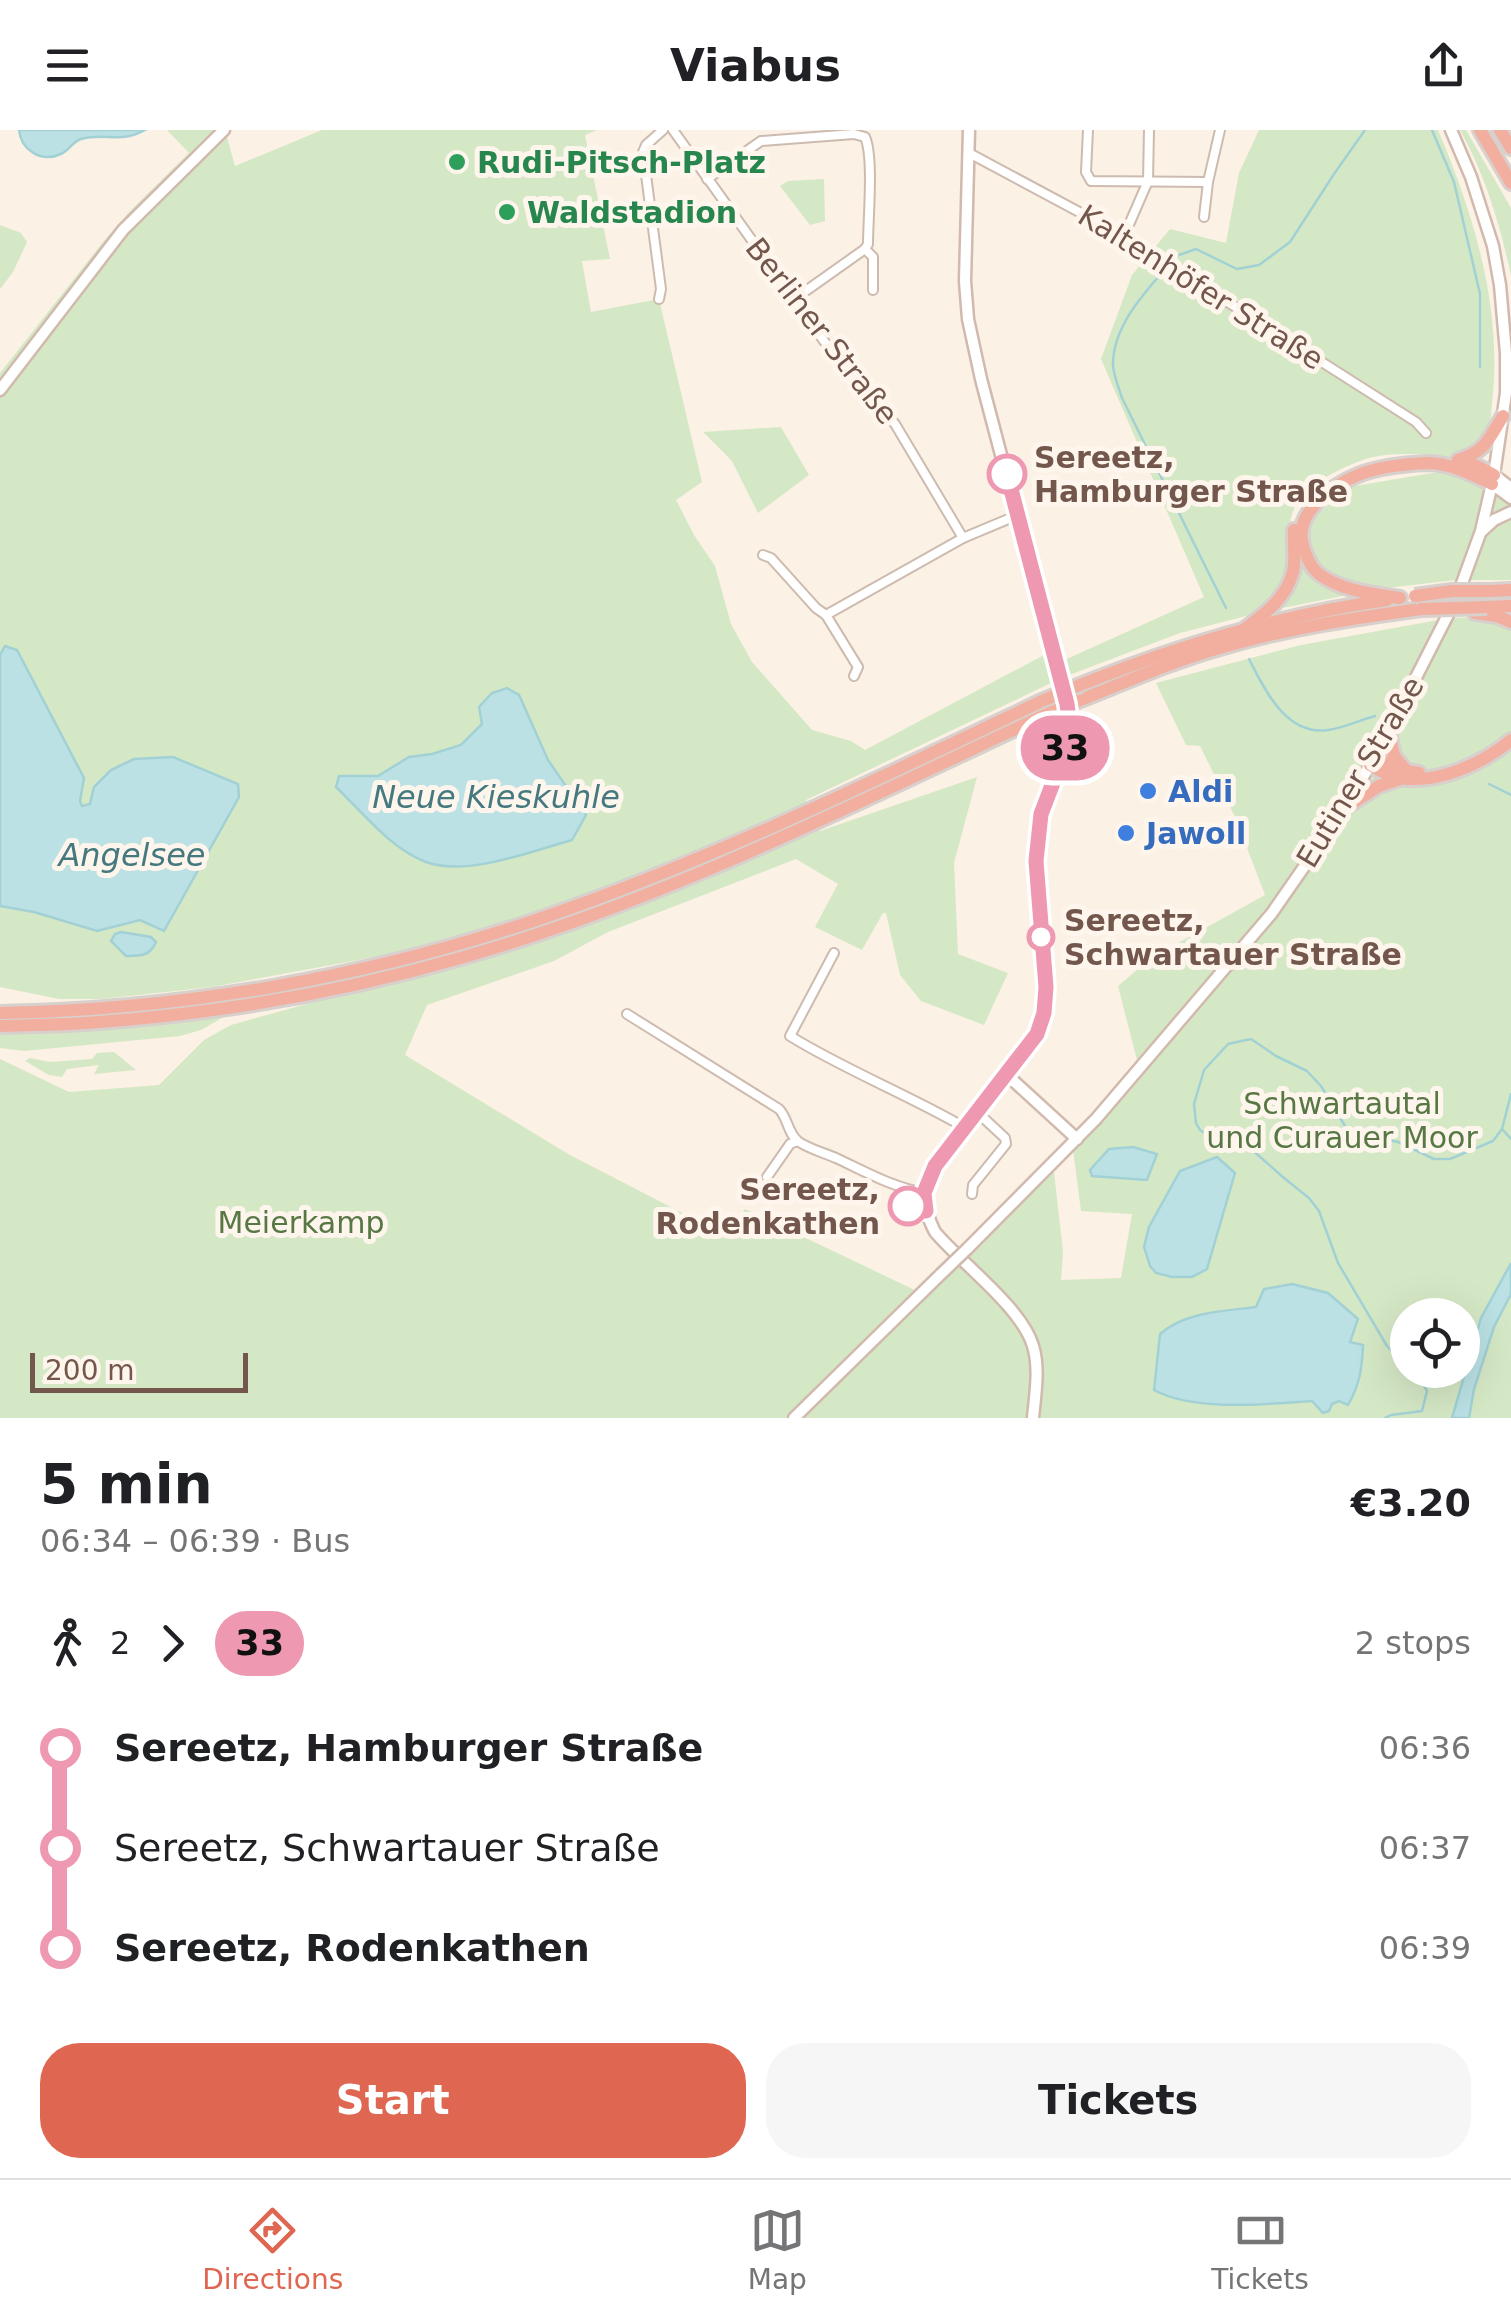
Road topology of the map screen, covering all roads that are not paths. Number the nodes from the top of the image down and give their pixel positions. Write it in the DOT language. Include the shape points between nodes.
graph roads {
  1 [pos="224,130"];
  2 [pos="662,130"];
  3 [pos="673,130"];
  4 [pos="969,130"];
  5 [pos="1088,130"];
  6 [pos="1149,130"];
  7 [pos="1220,130"];
  8 [pos="1451,130"];
  9 [pos="1480,130"];
  10 [pos="1500,130"];
  11 [pos="1511,148"];
  12 [pos="969,153"];
  13 [pos="707,179"];
  14 [pos="1148,181"];
  15 [pos="1208,182"];
  16 [pos="1511,183"];
  17 [pos="1204,217"];
  18 [pos="1124,236"];
  19 [pos="865,250"];
  20 [pos="873,290"];
  21 [pos="659,299"];
  22 [pos="793,300"];
  23 [pos="0,390"];
  24 [pos="1503,416"];
  25 [pos="1426,433"];
  26 [pos="1458,460"];
  27 [pos="1493,480"];
  28 [pos="1511,488"];
  29 [pos="1511,498"];
  30 [pos="1511,512"];
  31 [pos="1018,515"];
  32 [pos="1481,532"];
  33 [pos="963,538"];
  34 [pos="763,555"];
  35 [pos="1511,590"];
  36 [pos="1415,605"];
  37 [pos="1511,606"];
  38 [pos="1481,610"];
  39 [pos="826,615"];
  40 [pos="1511,622"];
  41 [pos="1246,628"];
  42 [pos="854,676"];
  43 [pos="1044,708"];
  44 [pos="1389,732"];
  45 [pos="1511,737"];
  46 [pos="1372,762"];
  47 [pos="1404,774"];
  48 [pos="1345,808"];
  49 [pos="530,929"];
  50 [pos="834,953"];
  51 [pos="0,1013"];
  52 [pos="626,1014"];
  53 [pos="0,1026"];
  54 [pos="1006,1074"];
  55 [pos="976,1111"];
  56 [pos="964,1127"];
  57 [pos="1077,1139"];
  58 [pos="797,1141"];
  59 [pos="766,1177"];
  60 [pos="924,1193"];
  61 [pos="972,1194"];
  62 [pos="794,1418"];
  63 [pos="1033,1418"];
  1 -- 23 [label="main road" via="112,244"];
  2 -- 21 [label="street" via="643,152"];
  3 -- 13 [label="street, Berliner Straße"];
  4 -- 12 [label="main road"];
  5 -- 14 [label="street" via="1088,179"];
  6 -- 14 [label="street"];
  7 -- 15 [label="street"];
  8 -- 24 [label="main road, Eutiner Straße" via="1482,208 1500,285"];
  9 -- 16 [label="highway"];
  10 -- 11 [label="highway"];
  12 -- 18 [label="street, Kaltenhöfer Straße"];
  12 -- 31 [label="main road" via="968,318"];
  13 -- 19 [label="street" via="760,141 866,137"];
  13 -- 22 [label="street, Berliner Straße"];
  14 -- 15 [label="street"];
  14 -- 18 [label="street"];
  15 -- 17 [label="street"];
  18 -- 25 [label="street, Kaltenhöfer Straße"];
  19 -- 20 [label="street" via="873,257"];
  19 -- 22 [label="street"];
  22 -- 33 [label="street, Berliner Straße" via="896,424"];
  24 -- 26 [label="highway" via="1485,445"];
  24 -- 27 [label="main road, Eutiner Straße"];
  26 -- 27 [label="highway"];
  26 -- 41 [label="highway" via="1376,463 1324,488 1298,518 1286,587 1274,607"];
  27 -- 28 [label="main road"];
  27 -- 29 [label="main road"];
  27 -- 32 [label="main road, Eutiner Straße"];
  27 -- 36 [label="highway" via="1429,463 1378,469 1328,494 1303,520 1302,546 1319,574"];
  30 -- 32 [label="main road"];
  31 -- 33 [label="street"];
  31 -- 54 [label="main road" via="1070,728 1037,840 1044,1013 1037,1034"];
  32 -- 44 [label="main road, Eutiner Straße"];
  33 -- 39 [label="street"];
  34 -- 39 [label="street"];
  35 -- 36 [label="highway, bridge" via="1452,591"];
  36 -- 38 [label="highway, bridge"];
  36 -- 41 [label="highway" via="1332,608"];
  36 -- 43 [label="highway, bridge" via="1223,647"];
  37 -- 38 [label="highway"];
  38 -- 40 [label="highway"];
  39 -- 42 [label="street" via="858,667"];
  41 -- 43 [label="highway, bridge" via="1080,685"];
  43 -- 49 [label="highway"];
  44 -- 46 [label="main road, Eutiner Straße"];
  44 -- 47 [label="highway"];
  45 -- 47 [label="highway" via="1454,772"];
  46 -- 47 [label="highway"];
  46 -- 48 [label="main road, Eutiner Straße"];
  47 -- 48 [label="highway"];
  48 -- 57 [label="main road, Eutiner Straße" via="1272,912"];
  49 -- 51 [label="highway" via="214,995"];
  49 -- 53 [label="highway" via="426,967 318,992 99,1022"];
  50 -- 56 [label="street" via="792,1039"];
  52 -- 58 [label="street" via="779,1108"];
  54 -- 55 [label="main road"];
  54 -- 57 [label="main road"];
  55 -- 56 [label="main road"];
  55 -- 61 [label="street" via="1006,1144"];
  56 -- 60 [label="main road"];
  57 -- 62 [label="main road, Eutiner Straße, bridge"];
  58 -- 59 [label="street"];
  58 -- 60 [label="street"];
  60 -- 63 [label="main road" via="935,1232 1030,1337"];
}
